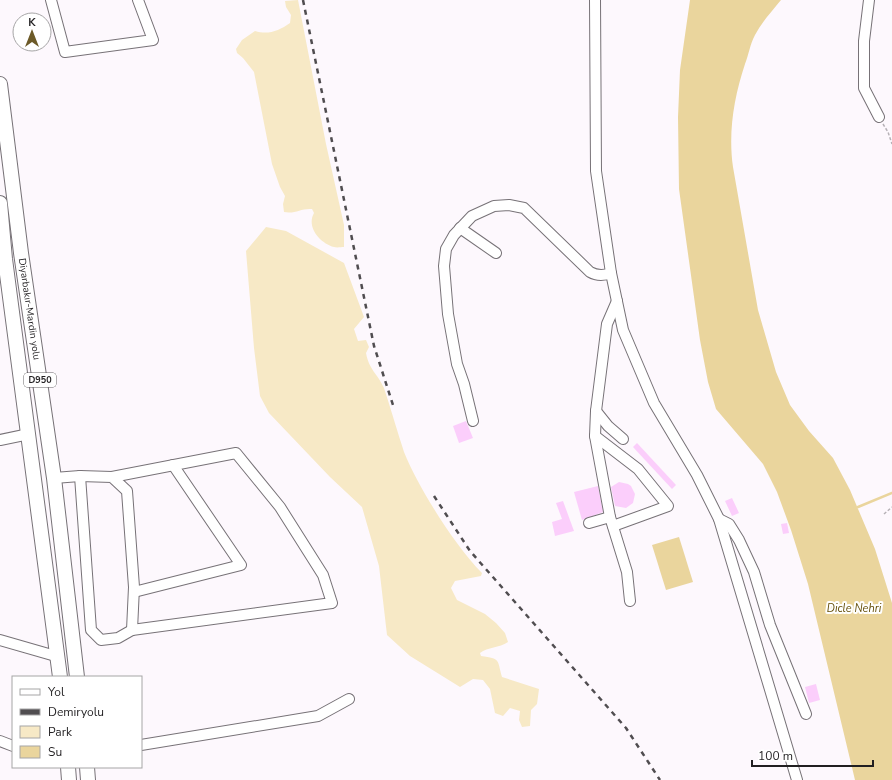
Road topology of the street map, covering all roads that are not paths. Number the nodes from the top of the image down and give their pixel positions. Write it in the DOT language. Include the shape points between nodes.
graph roads {
  1 [pos="51,0"];
  2 [pos="138,0"];
  3 [pos="595,0"];
  4 [pos="869,0"];
  5 [pos="0,84"];
  6 [pos="879,117"];
  7 [pos="0,203"];
  8 [pos="460,228"];
  9 [pos="496,253"];
  10 [pos="3,260"];
  11 [pos="611,273"];
  12 [pos="617,301"];
  13 [pos="596,411"];
  14 [pos="473,421"];
  15 [pos="29,434"];
  16 [pos="595,436"];
  17 [pos="0,440"];
  18 [pos="623,440"];
  19 [pos="173,465"];
  20 [pos="80,476"];
  21 [pos="112,476"];
  22 [pos="54,478"];
  23 [pos="719,519"];
  24 [pos="612,522"];
  25 [pos="589,523"];
  26 [pos="134,592"];
  27 [pos="630,601"];
  28 [pos="132,630"];
  29 [pos="0,640"];
  30 [pos="59,657"];
  31 [pos="60,676"];
  32 [pos="77,676"];
  33 [pos="350,699"];
  34 [pos="806,714"];
  35 [pos="0,741"];
  36 [pos="142,745"];
  37 [pos="12,746"];
  38 [pos="87,768"];
  39 [pos="88,780"];
  40 [pos="798,780"];
  1 -- 2 [label="street" via="65,52 153,40"];
  3 -- 11 [label="street" via="596,171"];
  4 -- 6 [label="street" via="864,41 864,88"];
  5 -- 22 [label="highway, Diyarbakır-Mardin yolu / D950" via="21,253"];
  7 -- 10 [label="highway, Diyarbakır-Mardin yolu / D950"];
  8 -- 9 [label="street"];
  8 -- 11 [label="street" via="472,216 494,206 524,208 590,272 596,276"];
  8 -- 14 [label="street" via="446,249 444,266 455,357"];
  10 -- 15 [label="highway, Diyarbakır-Mardin yolu / D950"];
  11 -- 12 [label="street"];
  12 -- 13 [label="street" via="607,324"];
  12 -- 23 [label="street" via="623,330 654,403 697,475"];
  13 -- 16 [label="street"];
  13 -- 18 [label="street"];
  15 -- 17 [label="street"];
  15 -- 30 [label="highway, Diyarbakır-Mardin yolu / D950"];
  16 -- 24 [label="street"];
  16 -- 24 [label="street" via="638,469 668,506"];
  19 -- 21 [label="street"];
  19 -- 26 [label="street" via="241,565"];
  19 -- 28 [label="street" via="236,453 280,507 323,575 332,602"];
  20 -- 21 [label="street"];
  20 -- 22 [label="street"];
  20 -- 28 [label="street" via="91,630 101,640 118,638"];
  21 -- 26 [label="street" via="127,491"];
  22 -- 32 [label="highway, Diyarbakır-Mardin yolu / D950"];
  23 -- 34 [label="street" via="729,524 754,572 770,625"];
  23 -- 40 [label="street"];
  24 -- 25 [label="street"];
  24 -- 27 [label="street" via="627,572"];
  26 -- 28 [label="street"];
  29 -- 30 [label="street"];
  30 -- 31 [label="highway, Diyarbakır-Mardin yolu / D950"];
  33 -- 36 [label="street" via="318,716"];
  35 -- 37 [label="street"];
  38 -- 39 [label="highway"];
}
